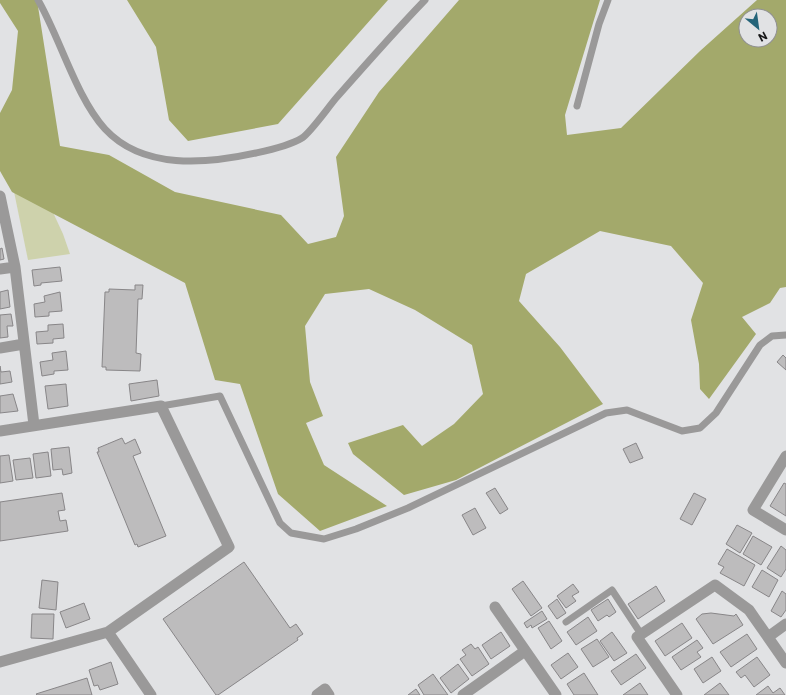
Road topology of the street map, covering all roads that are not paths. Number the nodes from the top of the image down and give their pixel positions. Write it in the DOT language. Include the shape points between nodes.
graph roads {
  1 [pos="38,0"];
  2 [pos="425,0"];
  3 [pos="608,0"];
  4 [pos="577,106"];
  5 [pos="0,196"];
  6 [pos="15,267"];
  7 [pos="0,269"];
  8 [pos="786,335"];
  9 [pos="24,344"];
  10 [pos="0,348"];
  11 [pos="161,406"];
  12 [pos="34,426"];
  13 [pos="0,431"];
  14 [pos="786,456"];
  15 [pos="786,530"];
  16 [pos="495,607"];
  17 [pos="566,622"];
  18 [pos="786,624"];
  19 [pos="108,632"];
  20 [pos="641,634"];
  21 [pos="768,637"];
  22 [pos="525,651"];
  23 [pos="0,662"];
  24 [pos="786,663"];
  25 [pos="151,695"];
  26 [pos="317,695"];
  27 [pos="329,695"];
  28 [pos="463,695"];
  29 [pos="556,695"];
  30 [pos="677,695"];
  1 -- 2 [label="lane" via="86,103 105,129 131,149 163,159 190,163 249,155 303,138 382,45"];
  3 -- 4 [label="lane"];
  5 -- 6 [label="street"];
  6 -- 7 [label="street"];
  6 -- 9 [label="street"];
  8 -- 11 [label="lane" via="772,336 760,345 716,413 700,428 682,431 627,410 606,413 408,508 324,539 291,534 280,523 220,396"];
  9 -- 10 [label="street"];
  9 -- 12 [label="street"];
  11 -- 12 [label="street"];
  11 -- 19 [label="street" via="230,547"];
  12 -- 13 [label="street"];
  14 -- 15 [label="street" via="753,510"];
  16 -- 22 [label="street"];
  17 -- 20 [label="lane" via="612,590"];
  18 -- 21 [label="street"];
  19 -- 23 [label="street"];
  19 -- 25 [label="street"];
  20 -- 21 [label="street" via="715,585 749,610"];
  20 -- 30 [label="street" via="637,637"];
  21 -- 24 [label="street"];
  22 -- 28 [label="street"];
  22 -- 29 [label="street"];
  26 -- 27 [label="street" via="325,690"];
}
